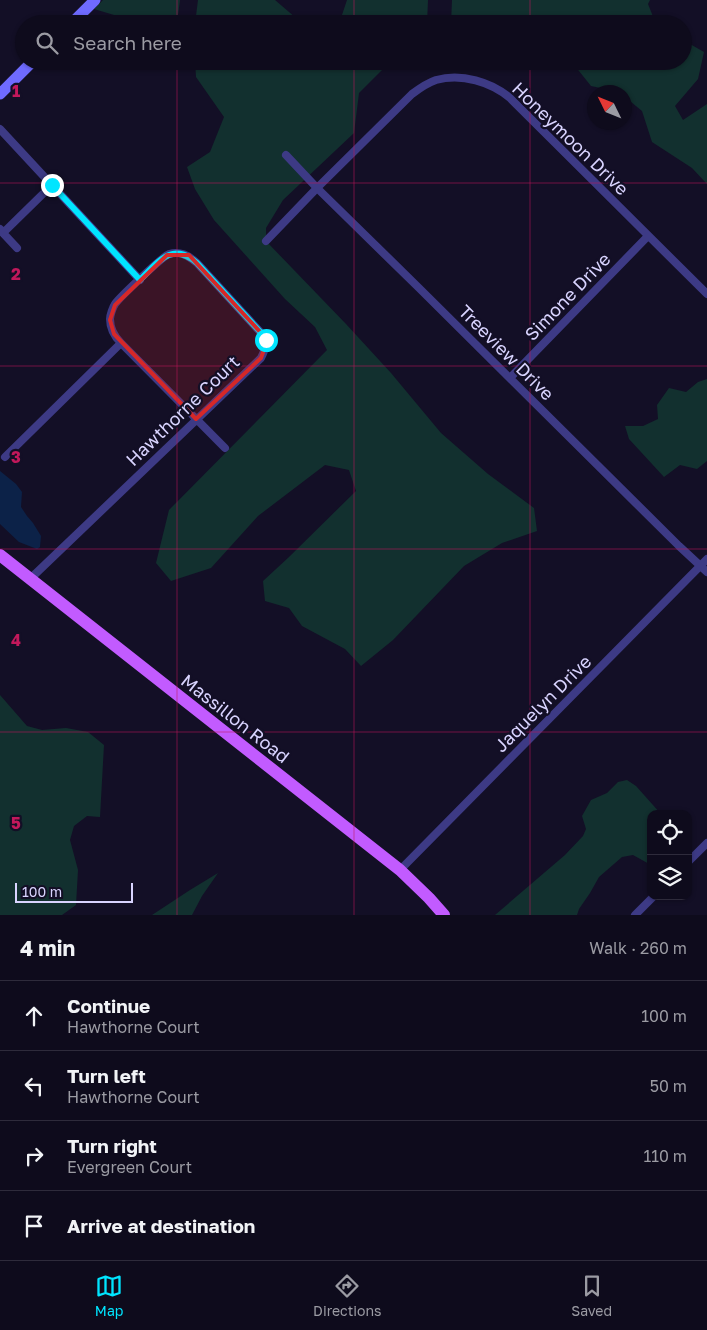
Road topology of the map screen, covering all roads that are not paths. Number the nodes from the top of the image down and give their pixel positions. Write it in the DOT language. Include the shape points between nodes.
graph roads {
  1 [pos="95,0"];
  2 [pos="80,15"];
  3 [pos="25,70"];
  4 [pos="0,94"];
  5 [pos="0,129"];
  6 [pos="286,155"];
  7 [pos="52,185"];
  8 [pos="317,188"];
  9 [pos="2,231"];
  10 [pos="648,236"];
  11 [pos="266,241"];
  12 [pos="17,248"];
  13 [pos="140,280"];
  14 [pos="707,294"];
  15 [pos="121,343"];
  16 [pos="510,378"];
  17 [pos="196,419"];
  18 [pos="225,448"];
  19 [pos="4,457"];
  20 [pos="0,555"];
  21 [pos="707,559"];
  22 [pos="701,565"];
  23 [pos="707,572"];
  24 [pos="30,578"];
  25 [pos="707,842"];
  26 [pos="692,858"];
  27 [pos="400,870"];
  28 [pos="650,900"];
  29 [pos="444,915"];
  30 [pos="635,915"];
  1 -- 2 [label="street"];
  3 -- 4 [label="street"];
  5 -- 7 [label="street"];
  6 -- 8 [label="street, Treeview Drive"];
  7 -- 9 [label="street"];
  7 -- 13 [label="street"];
  8 -- 10 [label="street, Honeymoon Drive" via="418,90 443,79 469,79 488,85 510,98"];
  8 -- 11 [label="street, Honeymoon Drive"];
  8 -- 16 [label="street, Treeview Drive"];
  9 -- 12 [label="street"];
  10 -- 14 [label="street, Honeymoon Drive"];
  10 -- 16 [label="street, Simone Drive"];
  13 -- 15 [label="street" via="114,304 110,320"];
  13 -- 17 [label="street, Hawthorne Court" via="167,255 179,253 188,256 264,336 266,344 261,358"];
  15 -- 17 [label="street"];
  15 -- 19 [label="street"];
  16 -- 22 [label="street, Treeview Drive"];
  17 -- 18 [label="street"];
  17 -- 24 [label="street, Hawthorne Court"];
  20 -- 24 [label="main road, Massillon Road"];
  21 -- 22 [label="street, Jaquelyn Drive"];
  22 -- 23 [label="street, Treeview Drive"];
  22 -- 27 [label="street, Jaquelyn Drive"];
  24 -- 27 [label="main road, Massillon Road"];
  25 -- 26 [label="street"];
  27 -- 29 [label="main road, Massillon Road"];
  28 -- 30 [label="street"];
}
